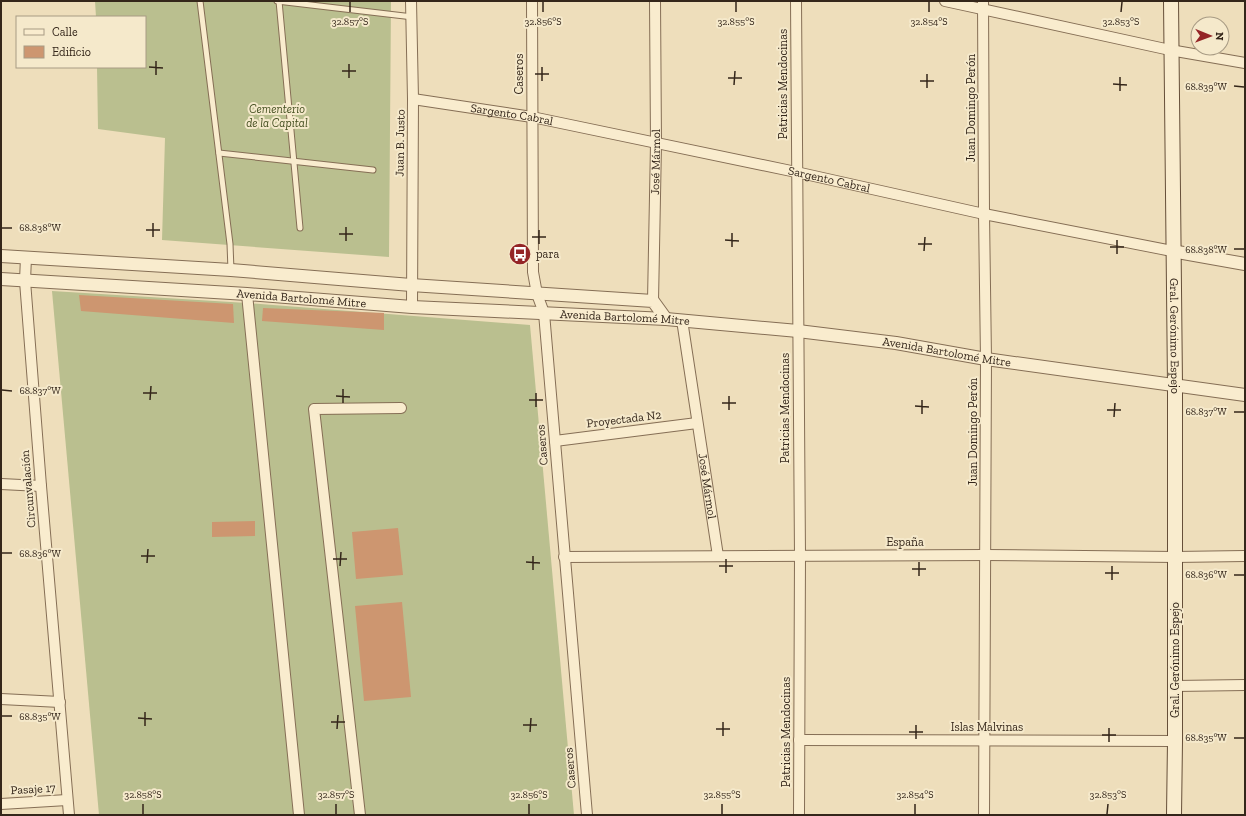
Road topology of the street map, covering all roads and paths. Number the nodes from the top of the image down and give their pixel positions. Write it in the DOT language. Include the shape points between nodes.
graph roads {
  1 [pos="200,1"];
  2 [pos="278,1"];
  3 [pos="411,1"];
  4 [pos="532,1"];
  5 [pos="656,1"];
  6 [pos="796,1"];
  7 [pos="945,1"];
  8 [pos="1171,1"];
  9 [pos="983,5"];
  10 [pos="413,17"];
  11 [pos="1170,50"];
  12 [pos="1245,63"];
  13 [pos="413,99"];
  14 [pos="532,117"];
  15 [pos="656,144"];
  16 [pos="219,153"];
  17 [pos="294,161"];
  18 [pos="373,170"];
  19 [pos="796,172"];
  20 [pos="984,214"];
  21 [pos="300,228"];
  22 [pos="1172,251"];
  23 [pos="1,256"];
  24 [pos="26,257"];
  25 [pos="1245,264"];
  26 [pos="231,270"];
  27 [pos="1,279"];
  28 [pos="26,281"];
  29 [pos="411,285"];
  30 [pos="247,294"];
  31 [pos="537,294"];
  32 [pos="653,301"];
  33 [pos="412,307"];
  34 [pos="544,313"];
  35 [pos="666,319"];
  36 [pos="682,320"];
  37 [pos="798,331"];
  38 [pos="986,359"];
  39 [pos="1175,385"];
  40 [pos="1245,395"];
  41 [pos="401,408"];
  42 [pos="698,423"];
  43 [pos="555,441"];
  44 [pos="1,484"];
  45 [pos="41,486"];
  46 [pos="986,555"];
  47 [pos="718,556"];
  48 [pos="800,556"];
  49 [pos="1245,556"];
  50 [pos="564,557"];
  51 [pos="1175,557"];
  52 [pos="1245,685"];
  53 [pos="1175,686"];
  54 [pos="1,699"];
  55 [pos="60,702"];
  56 [pos="799,740"];
  57 [pos="984,740"];
  58 [pos="1175,741"];
  59 [pos="67,800"];
  60 [pos="1,804"];
  61 [pos="69,815"];
  62 [pos="299,815"];
  63 [pos="360,815"];
  64 [pos="587,815"];
  65 [pos="799,815"];
  66 [pos="984,815"];
  67 [pos="1174,815"];
  1 -- 16 [label="lane"];
  2 -- 10 [label="lane"];
  2 -- 17 [label="lane"];
  3 -- 10 [label="street, Juan B. Justo"];
  4 -- 14 [label="street, Caseros"];
  5 -- 15 [label="street, José Mármol"];
  6 -- 19 [label="street, Patricias Mendocinas"];
  7 -- 9 [label="street"];
  8 -- 11 [label="main road, Gral. Gerónimo Espejo"];
  9 -- 11 [label="street"];
  9 -- 20 [label="street, Juan Domingo Perón"];
  10 -- 13 [label="street, Juan B. Justo"];
  11 -- 12 [label="street"];
  11 -- 22 [label="main road, Gral. Gerónimo Espejo"];
  13 -- 14 [label="street, Sargento Cabral"];
  13 -- 29 [label="street, Juan B. Justo"];
  14 -- 15 [label="street, Sargento Cabral"];
  14 -- 31 [label="street, Caseros" via="533,272"];
  15 -- 19 [label="street, Sargento Cabral"];
  15 -- 32 [label="street, José Mármol"];
  16 -- 17 [label="lane"];
  16 -- 26 [label="lane"];
  17 -- 18 [label="lane"];
  17 -- 21 [label="lane"];
  19 -- 20 [label="street, Sargento Cabral"];
  19 -- 37 [label="street, Patricias Mendocinas"];
  20 -- 22 [label="street, Sargento Cabral"];
  20 -- 38 [label="street, Juan Domingo Perón"];
  22 -- 25 [label="street, Sargento Cabral"];
  22 -- 39 [label="main road, Gral. Gerónimo Espejo"];
  23 -- 24 [label="street, Avenida Bartolomé Mitre"];
  24 -- 26 [label="street, Avenida Bartolomé Mitre"];
  24 -- 28 [label="street, Circunvalación"];
  26 -- 29 [label="street, Avenida Bartolomé Mitre"];
  27 -- 28 [label="street, Avenida Bartolomé Mitre"];
  28 -- 30 [label="street, Avenida Bartolomé Mitre"];
  28 -- 45 [label="street, Circunvalación"];
  29 -- 31 [label="street, Avenida Bartolomé Mitre"];
  29 -- 33 [label="street, Juan B. Justo"];
  30 -- 33 [label="street, Avenida Bartolomé Mitre"];
  30 -- 62 [label="street"];
  31 -- 32 [label="street, Avenida Bartolomé Mitre"];
  31 -- 34 [label="street, Caseros"];
  32 -- 35 [label="street"];
  33 -- 34 [label="street, Avenida Bartolomé Mitre"];
  34 -- 35 [label="street, Avenida Bartolomé Mitre"];
  34 -- 43 [label="street, Caseros"];
  35 -- 36 [label="street, Avenida Bartolomé Mitre"];
  36 -- 37 [label="street, Avenida Bartolomé Mitre"];
  36 -- 42 [label="street, José Mármol"];
  37 -- 38 [label="street, Avenida Bartolomé Mitre" via="896,343"];
  37 -- 48 [label="street, Patricias Mendocinas"];
  38 -- 39 [label="street, Avenida Bartolomé Mitre"];
  38 -- 46 [label="street, Juan Domingo Perón"];
  39 -- 40 [label="street, Avenida Bartolomé Mitre"];
  39 -- 51 [label="main road, Gral. Gerónimo Espejo"];
  41 -- 63 [label="street" via="314,409"];
  42 -- 43 [label="street, Proyectada N2"];
  42 -- 47 [label="street, José Mármol"];
  43 -- 50 [label="street, Caseros"];
  44 -- 45 [label="street"];
  45 -- 55 [label="street, Circunvalación"];
  46 -- 48 [label="street, España"];
  46 -- 51 [label="street, España"];
  46 -- 57 [label="street, Juan Domingo Perón"];
  47 -- 48 [label="street, España"];
  47 -- 50 [label="street, España"];
  48 -- 56 [label="street, Patricias Mendocinas"];
  49 -- 51 [label="street, España"];
  50 -- 64 [label="street, Caseros"];
  51 -- 53 [label="main road, Gral. Gerónimo Espejo"];
  52 -- 53 [label="street"];
  53 -- 58 [label="main road, Gral. Gerónimo Espejo"];
  54 -- 55 [label="street"];
  55 -- 59 [label="street, Circunvalación"];
  56 -- 57 [label="street, Islas Malvinas"];
  56 -- 65 [label="street, Patricias Mendocinas"];
  57 -- 58 [label="street, Islas Malvinas"];
  57 -- 66 [label="street, Juan Domingo Perón"];
  58 -- 67 [label="main road, Gral. Gerónimo Espejo"];
  59 -- 60 [label="street, Pasaje 17"];
  59 -- 61 [label="street, Circunvalación"];
}
